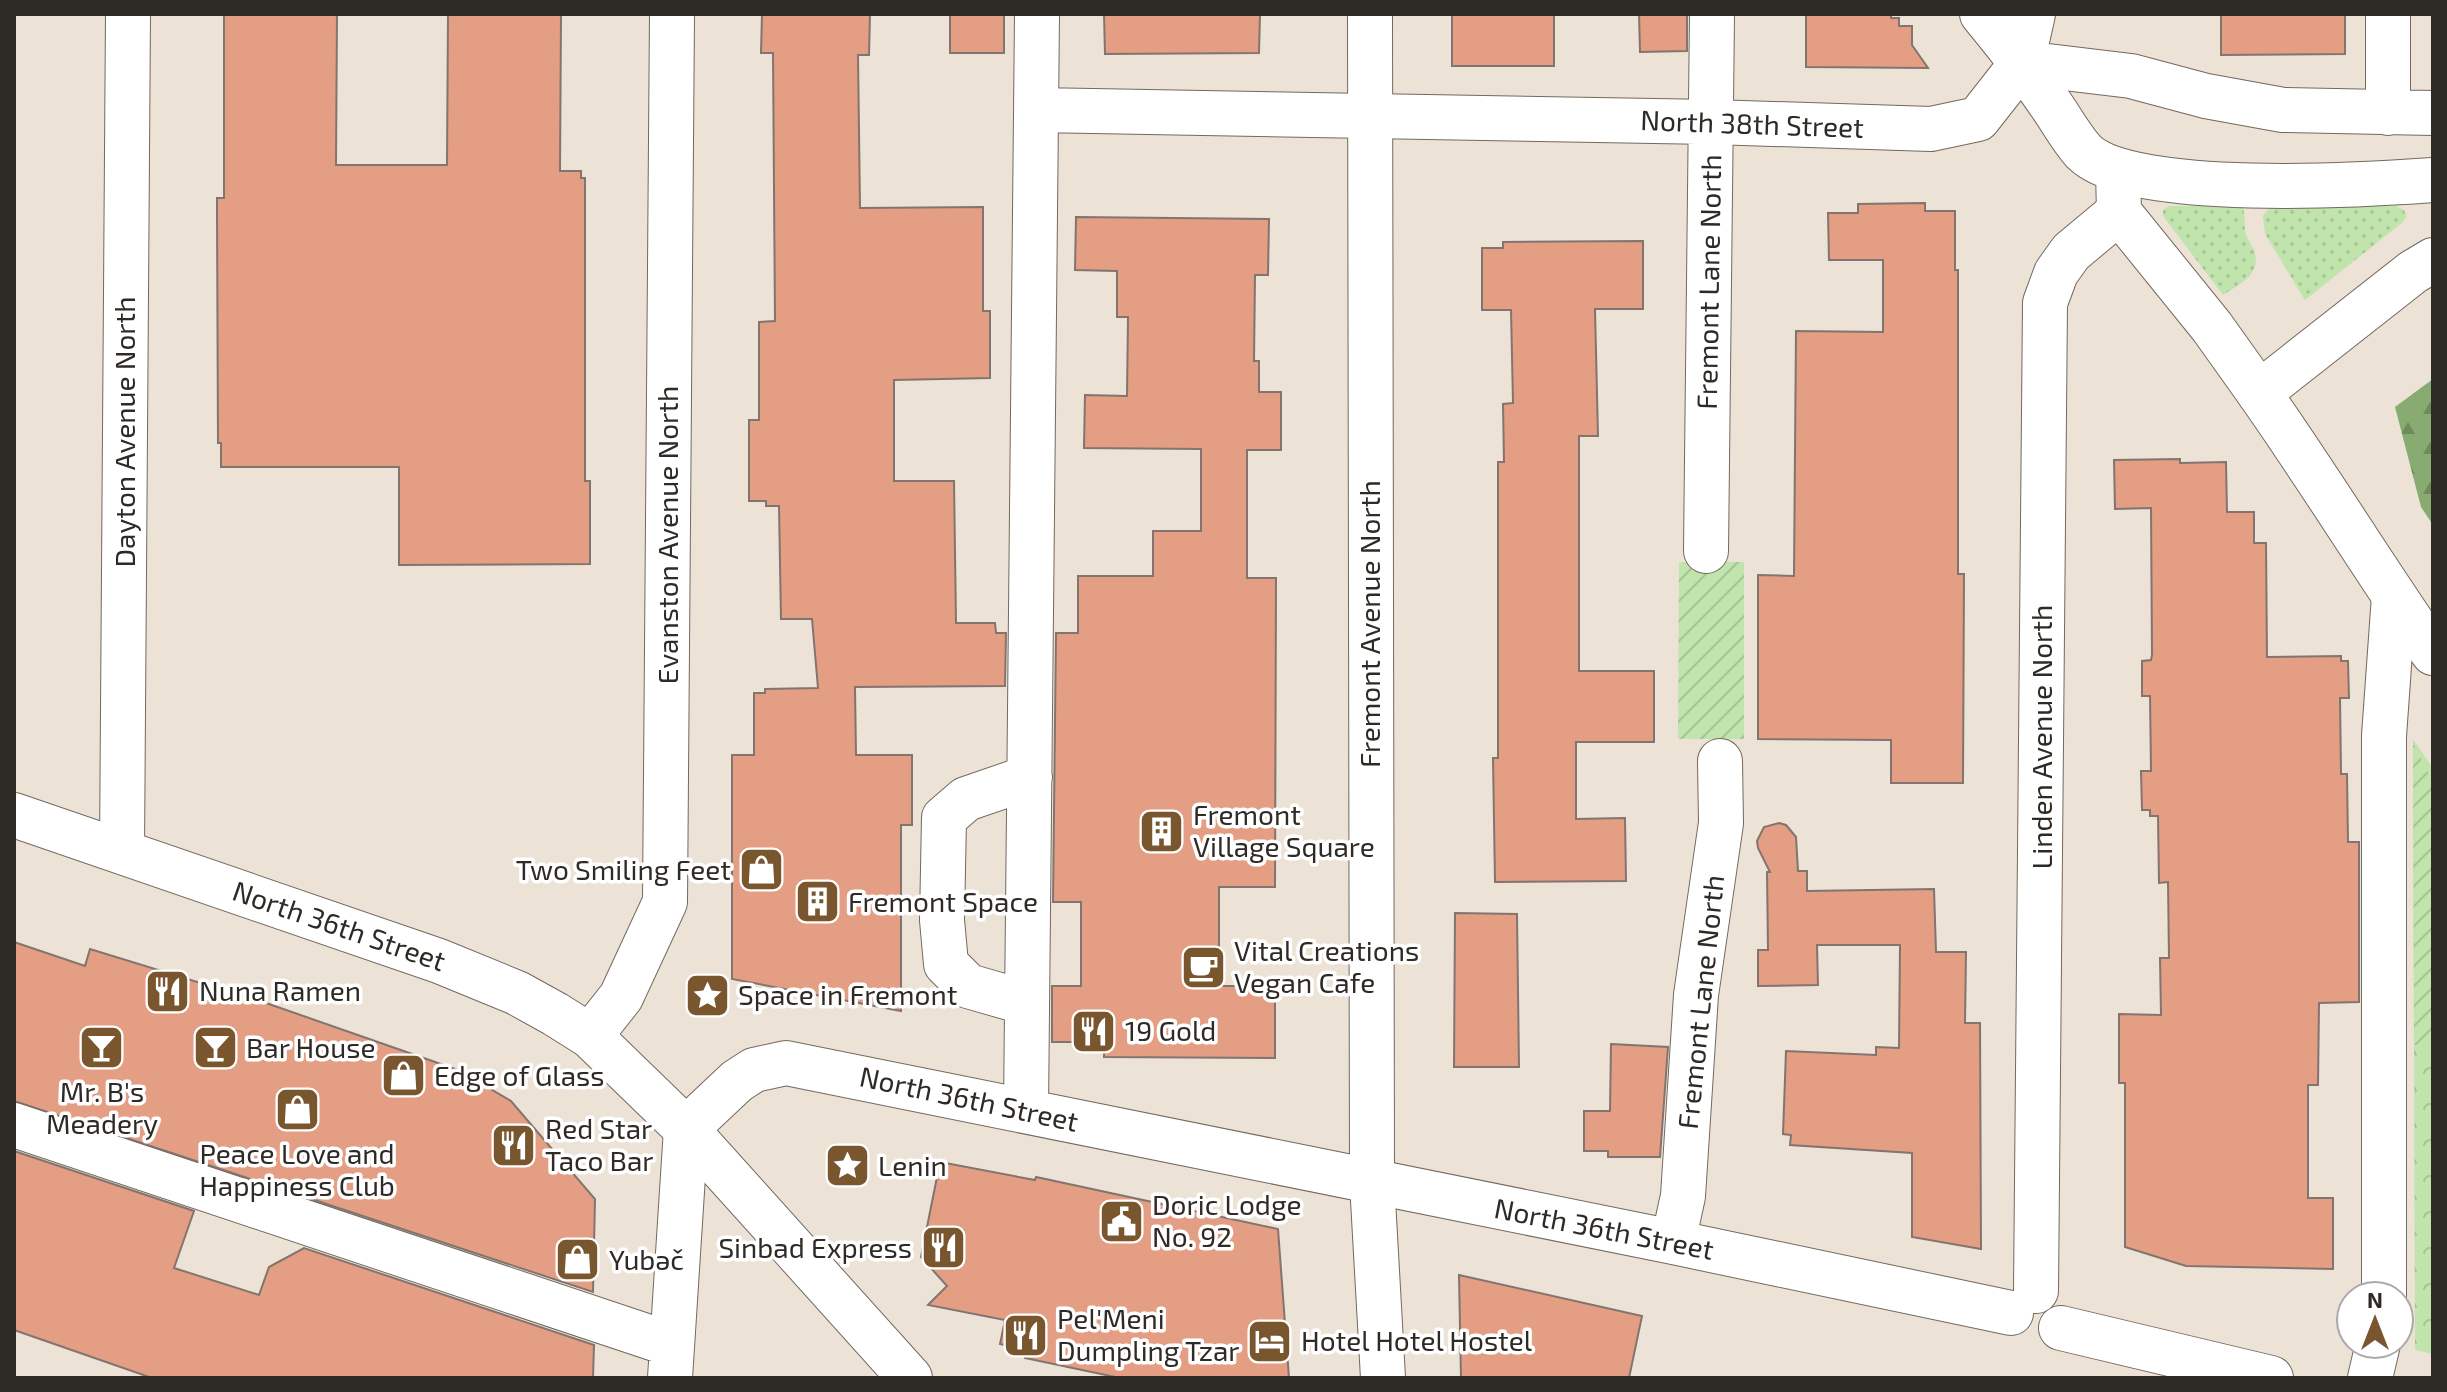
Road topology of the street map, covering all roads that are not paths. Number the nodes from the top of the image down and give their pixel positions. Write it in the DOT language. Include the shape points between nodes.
graph roads {
  1 [pos="128,14"];
  2 [pos="672,14"];
  3 [pos="1037,14"];
  4 [pos="1370,14"];
  5 [pos="1712,14"];
  6 [pos="1982,14"];
  7 [pos="2033,14"];
  8 [pos="2388,14"];
  9 [pos="2022,63"];
  10 [pos="1037,110"];
  11 [pos="2388,113"];
  12 [pos="2433,113"];
  13 [pos="1369,116"];
  14 [pos="1712,122"];
  15 [pos="2433,180"];
  16 [pos="2119,192"];
  17 [pos="2433,260"];
  18 [pos="2259,393"];
  19 [pos="1706,551"];
  20 [pos="2394,596"];
  21 [pos="2433,653"];
  22 [pos="1720,761"];
  23 [pos="1030,777"];
  24 [pos="14,815"];
  25 [pos="122,851"];
  26 [pos="1027,1003"];
  27 [pos="590,1036"];
  28 [pos="1026,1110"];
  29 [pos="14,1125"];
  30 [pos="686,1129"];
  31 [pos="1372,1182"];
  32 [pos="1673,1242"];
  33 [pos="2384,1280"];
  34 [pos="2023,1302"];
  35 [pos="670,1361"];
  36 [pos="902,1375"];
  37 [pos="1383,1378"];
  38 [pos="2271,1378"];
  1 -- 25 [label="main road, Dayton Avenue North"];
  2 -- 27 [label="main road, Evanston Avenue North" via="665,902 621,997"];
  3 -- 10 [label="main road"];
  4 -- 13 [label="main road, Fremont Avenue North"];
  5 -- 14 [label="main road, Fremont Lane North"];
  6 -- 9 [label="main road"];
  7 -- 9 [label="main road"];
  8 -- 11 [label="main road"];
  9 -- 11 [label="main road" via="2131,76 2283,110"];
  9 -- 14 [label="main road, North 38th Street" via="1978,119 1931,129"];
  9 -- 16 [label="main road"];
  10 -- 13 [label="main road, North 38th Street"];
  10 -- 23 [label="main road"];
  11 -- 12 [label="main road"];
  13 -- 14 [label="main road, North 38th Street"];
  13 -- 31 [label="main road, Fremont Avenue North"];
  14 -- 19 [label="main road, Fremont Lane North"];
  15 -- 16 [label="main road" via="2197,183"];
  16 -- 18 [label="main road"];
  16 -- 34 [label="main road, Linden Avenue North" via="2056,273 2045,303"];
  17 -- 18 [label="main road"];
  18 -- 20 [label="main road"];
  20 -- 21 [label="main road"];
  20 -- 33 [label="main road" via="2384,736"];
  22 -- 32 [label="main road, Fremont Lane North" via="1721,823 1696,995 1683,1196"];
  23 -- 26 [label="main road"];
  23 -- 26 [label="main road" via="966,799 944,818 942,920 946,964 968,986"];
  24 -- 25 [label="main road, North 36th Street"];
  25 -- 27 [label="main road, North 36th Street" via="479,976"];
  26 -- 28 [label="main road"];
  27 -- 30 [label="main road, North 36th Street"];
  28 -- 30 [label="main road, North 36th Street" via="786,1063 754,1070 737,1081"];
  28 -- 31 [label="main road, North 36th Street"];
  29 -- 35 [label="main road"];
  30 -- 35 [label="main road"];
  30 -- 36 [label="main road"];
  31 -- 32 [label="main road, North 36th Street"];
  31 -- 37 [label="main road, Fremont Avenue North"];
  32 -- 34 [label="main road, North 36th Street"];
  34 -- 38 [label="main road" via="2048,1293 2064,1314 2061,1328"];
}
